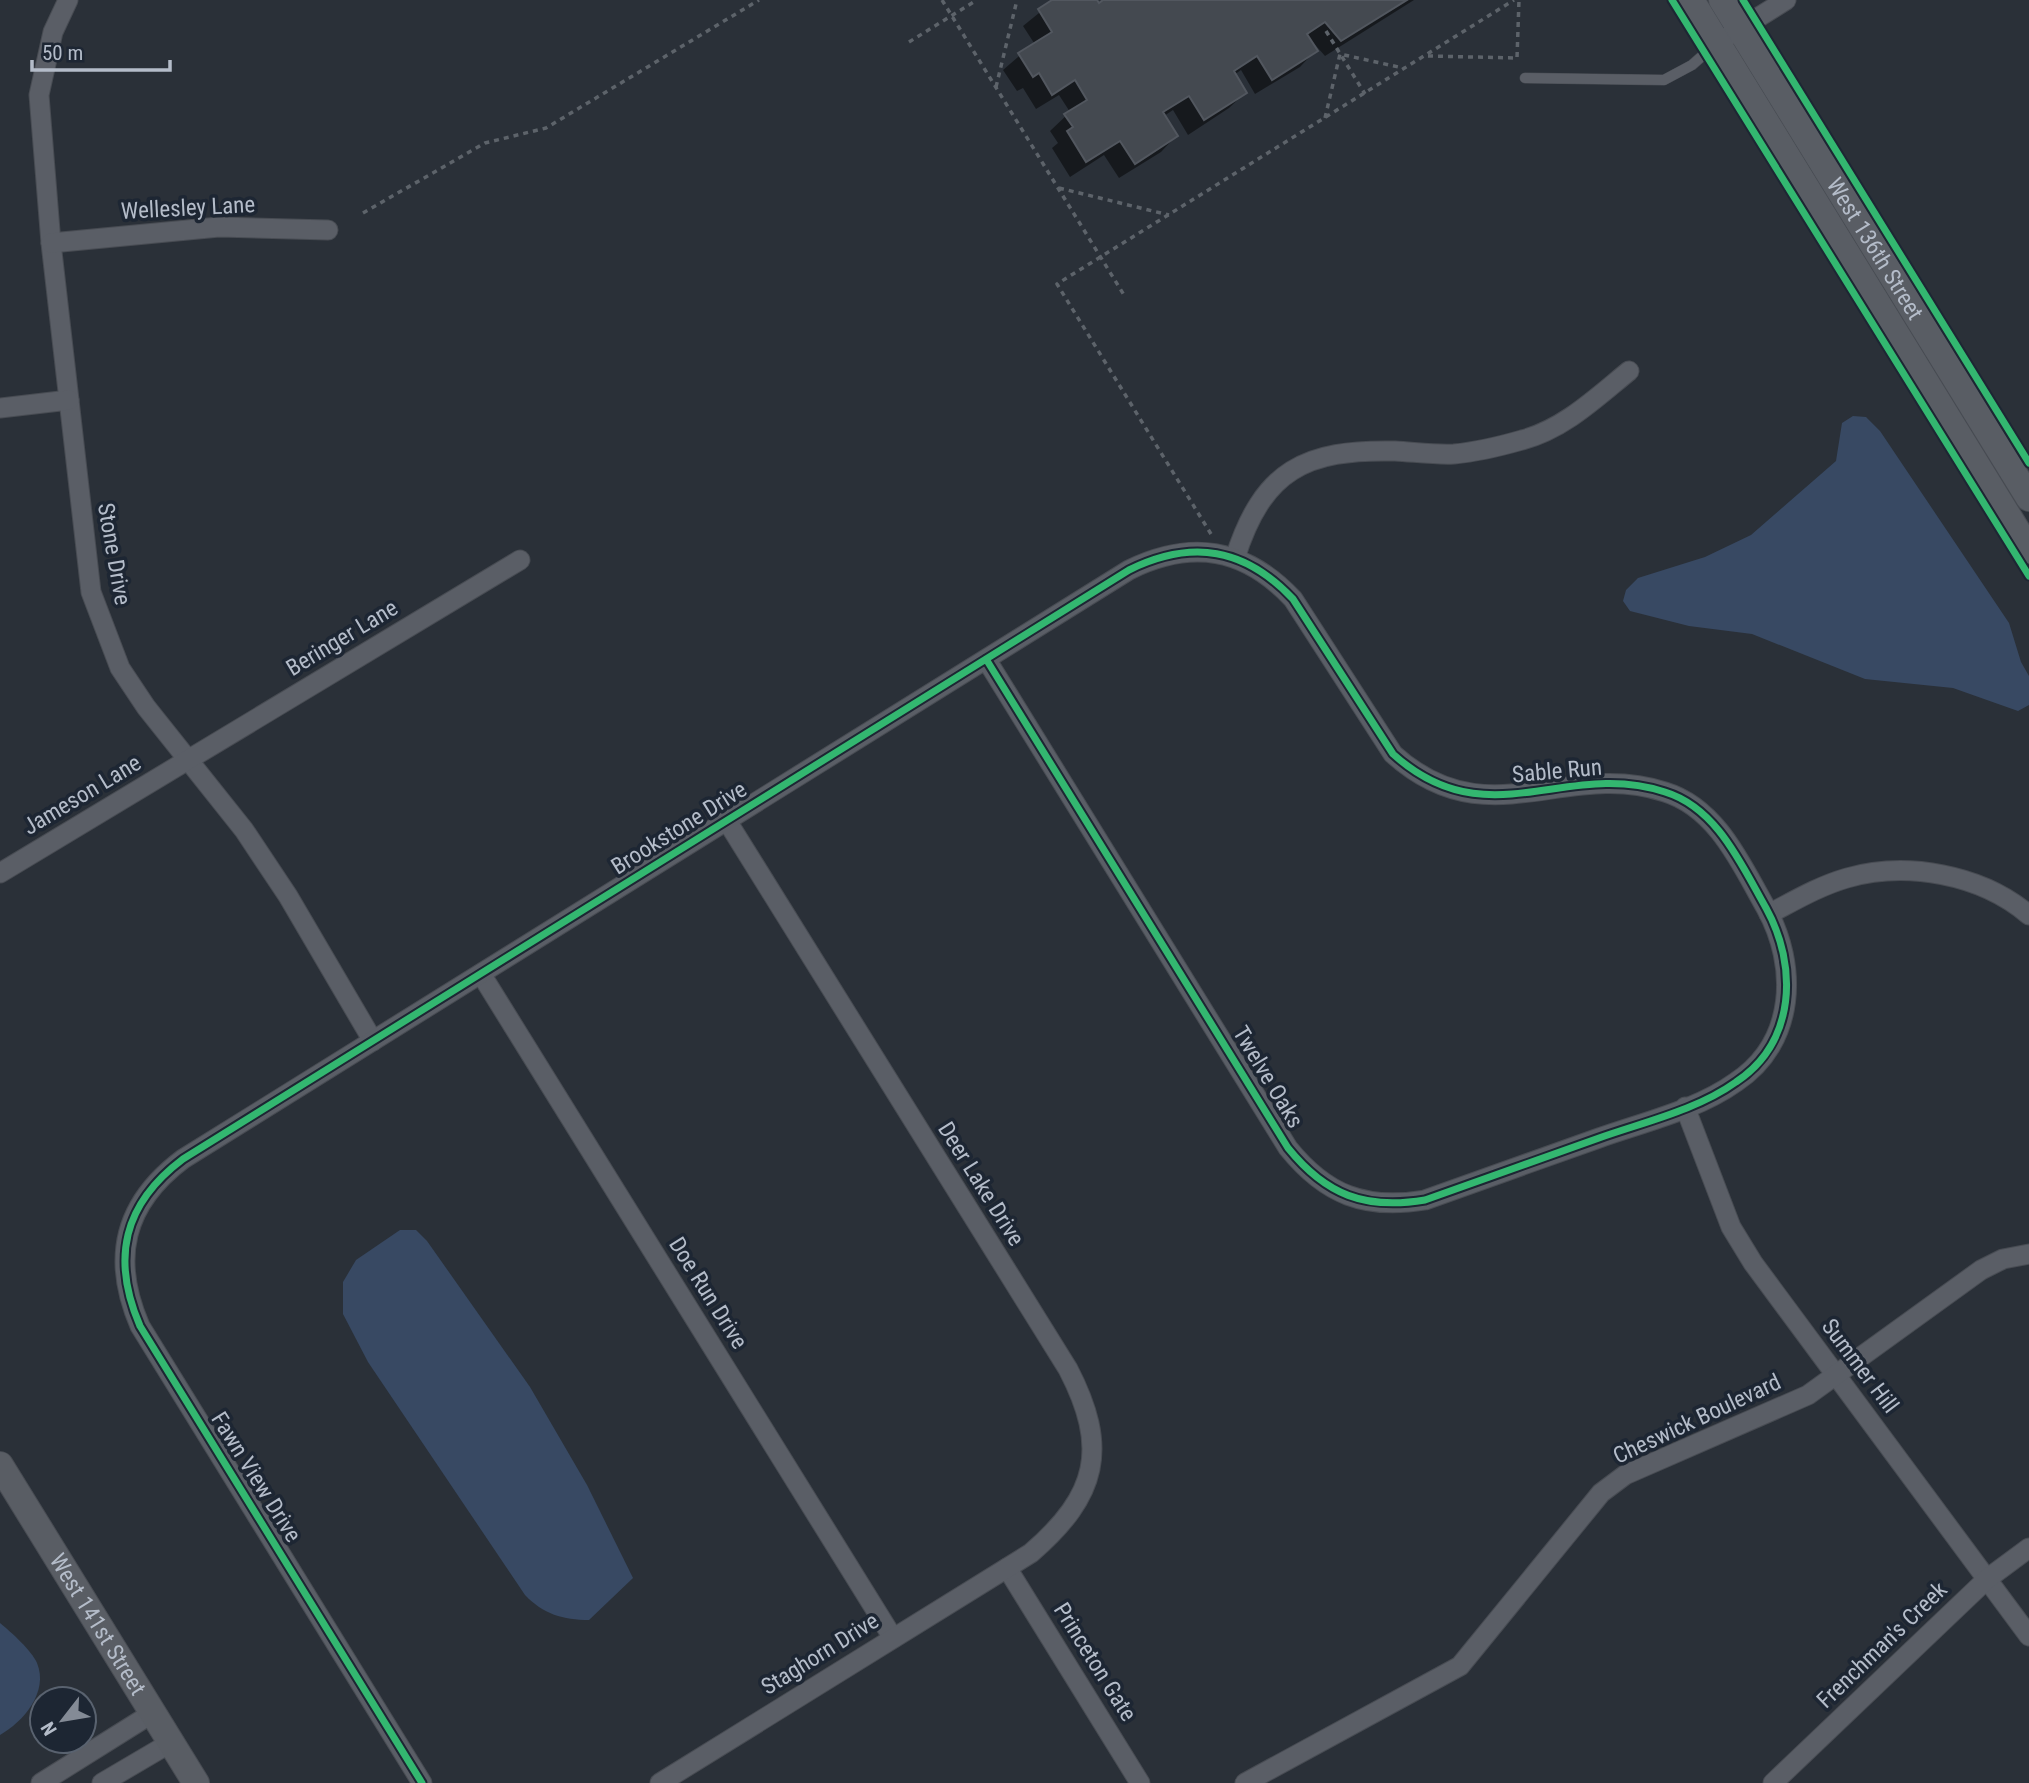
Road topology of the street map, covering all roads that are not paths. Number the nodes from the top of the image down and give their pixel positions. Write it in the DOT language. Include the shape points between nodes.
graph roads {
  1 [pos="68,0"];
  2 [pos="1691,0"];
  3 [pos="1722,0"];
  4 [pos="1786,0"];
  5 [pos="1740,29"];
  6 [pos="1717,43"];
  7 [pos="1525,78"];
  8 [pos="328,230"];
  9 [pos="51,243"];
  10 [pos="1629,371"];
  11 [pos="69,400"];
  12 [pos="0,408"];
  13 [pos="2029,498"];
  14 [pos="2029,550"];
  15 [pos="1236,552"];
  16 [pos="520,560"];
  17 [pos="986,659"];
  18 [pos="190,759"];
  19 [pos="727,821"];
  20 [pos="0,873"];
  21 [pos="1769,914"];
  22 [pos="2029,915"];
  23 [pos="481,974"];
  24 [pos="373,1041"];
  25 [pos="1685,1107"];
  26 [pos="158,1180"];
  27 [pos="2029,1254"];
  28 [pos="1836,1376"];
  29 [pos="0,1465"];
  30 [pos="2029,1548"];
  31 [pos="1007,1568"];
  32 [pos="1987,1579"];
  33 [pos="2029,1636"];
  34 [pos="893,1638"];
  35 [pos="151,1714"];
  36 [pos="170,1743"];
  37 [pos="41,1783"];
  38 [pos="102,1783"];
  39 [pos="196,1783"];
  40 [pos="422,1783"];
  41 [pos="660,1783"];
  42 [pos="1140,1783"];
  43 [pos="1245,1783"];
  44 [pos="1773,1783"];
  1 -- 9 [label="street, Stone Drive" via="53,32 39,95"];
  2 -- 6 [label="street, West 136th Street"];
  3 -- 5 [label="street, West 136th Street"];
  4 -- 5 [label="street"];
  5 -- 6 [label="street"];
  5 -- 13 [label="street, West 136th Street"];
  6 -- 7 [label="lane" via="1692,65 1664,80"];
  6 -- 14 [label="street, West 136th Street"];
  8 -- 9 [label="street, Wellesley Lane" via="219,227"];
  9 -- 11 [label="street, Stone Drive"];
  10 -- 15 [label="street" via="1568,420 1525,440 1454,454 1359,451 1306,462 1287,472 1262,498"];
  11 -- 12 [label="street"];
  11 -- 18 [label="street, Stone Drive" via="91,592 99,617 120,668"];
  15 -- 17 [label="street, Brookstone Drive" via="1188,551 1148,561"];
  15 -- 21 [label="street, Sable Run" via="1293,599 1393,754 1414,773 1466,794 1508,796 1625,784 1668,792 1712,821"];
  16 -- 18 [label="street, Beringer Lane"];
  17 -- 19 [label="street, Brookstone Drive"];
  17 -- 25 [label="street, Twelve Oaks" via="1288,1148 1307,1172 1328,1186 1373,1202 1425,1200"];
  18 -- 20 [label="street, Jameson Lane"];
  18 -- 24 [label="street, Stone Drive" via="288,896"];
  19 -- 23 [label="street, Brookstone Drive"];
  19 -- 31 [label="street, Deer Lake Drive" via="1082,1395 1091,1437 1091,1463 1084,1488 1061,1526"];
  21 -- 22 [label="street" via="1825,886 1881,871 1928,872 1979,885"];
  21 -- 25 [label="street, Sable Run" via="1786,957 1787,1005 1780,1029 1753,1068 1737,1082"];
  23 -- 24 [label="street, Brookstone Drive"];
  23 -- 34 [label="street, Doe Run Drive"];
  24 -- 26 [label="street, Brookstone Drive" via="183,1159"];
  25 -- 28 [label="street, Summer Hill" via="1731,1227"];
  26 -- 40 [label="street, Fawn View Drive" via="141,1202 124,1246 129,1301"];
  27 -- 28 [label="street, Cheswick Boulevard" via="1981,1270"];
  28 -- 32 [label="street, Summer Hill"];
  28 -- 43 [label="street, Cheswick Boulevard" via="1772,1413 1625,1475 1601,1493 1460,1666"];
  29 -- 35 [label="street, West 141st Street"];
  30 -- 32 [label="street, Frenchman's Creek"];
  31 -- 34 [label="street, Staghorn Drive"];
  31 -- 42 [label="street, Princeton Gate"];
  32 -- 33 [label="street, Summer Hill"];
  32 -- 44 [label="street, Frenchman's Creek"];
  34 -- 41 [label="street, Staghorn Drive"];
  35 -- 36 [label="street, West 141st Street"];
  35 -- 37 [label="street"];
  36 -- 38 [label="street"];
  36 -- 39 [label="street, West 141st Street"];
}
